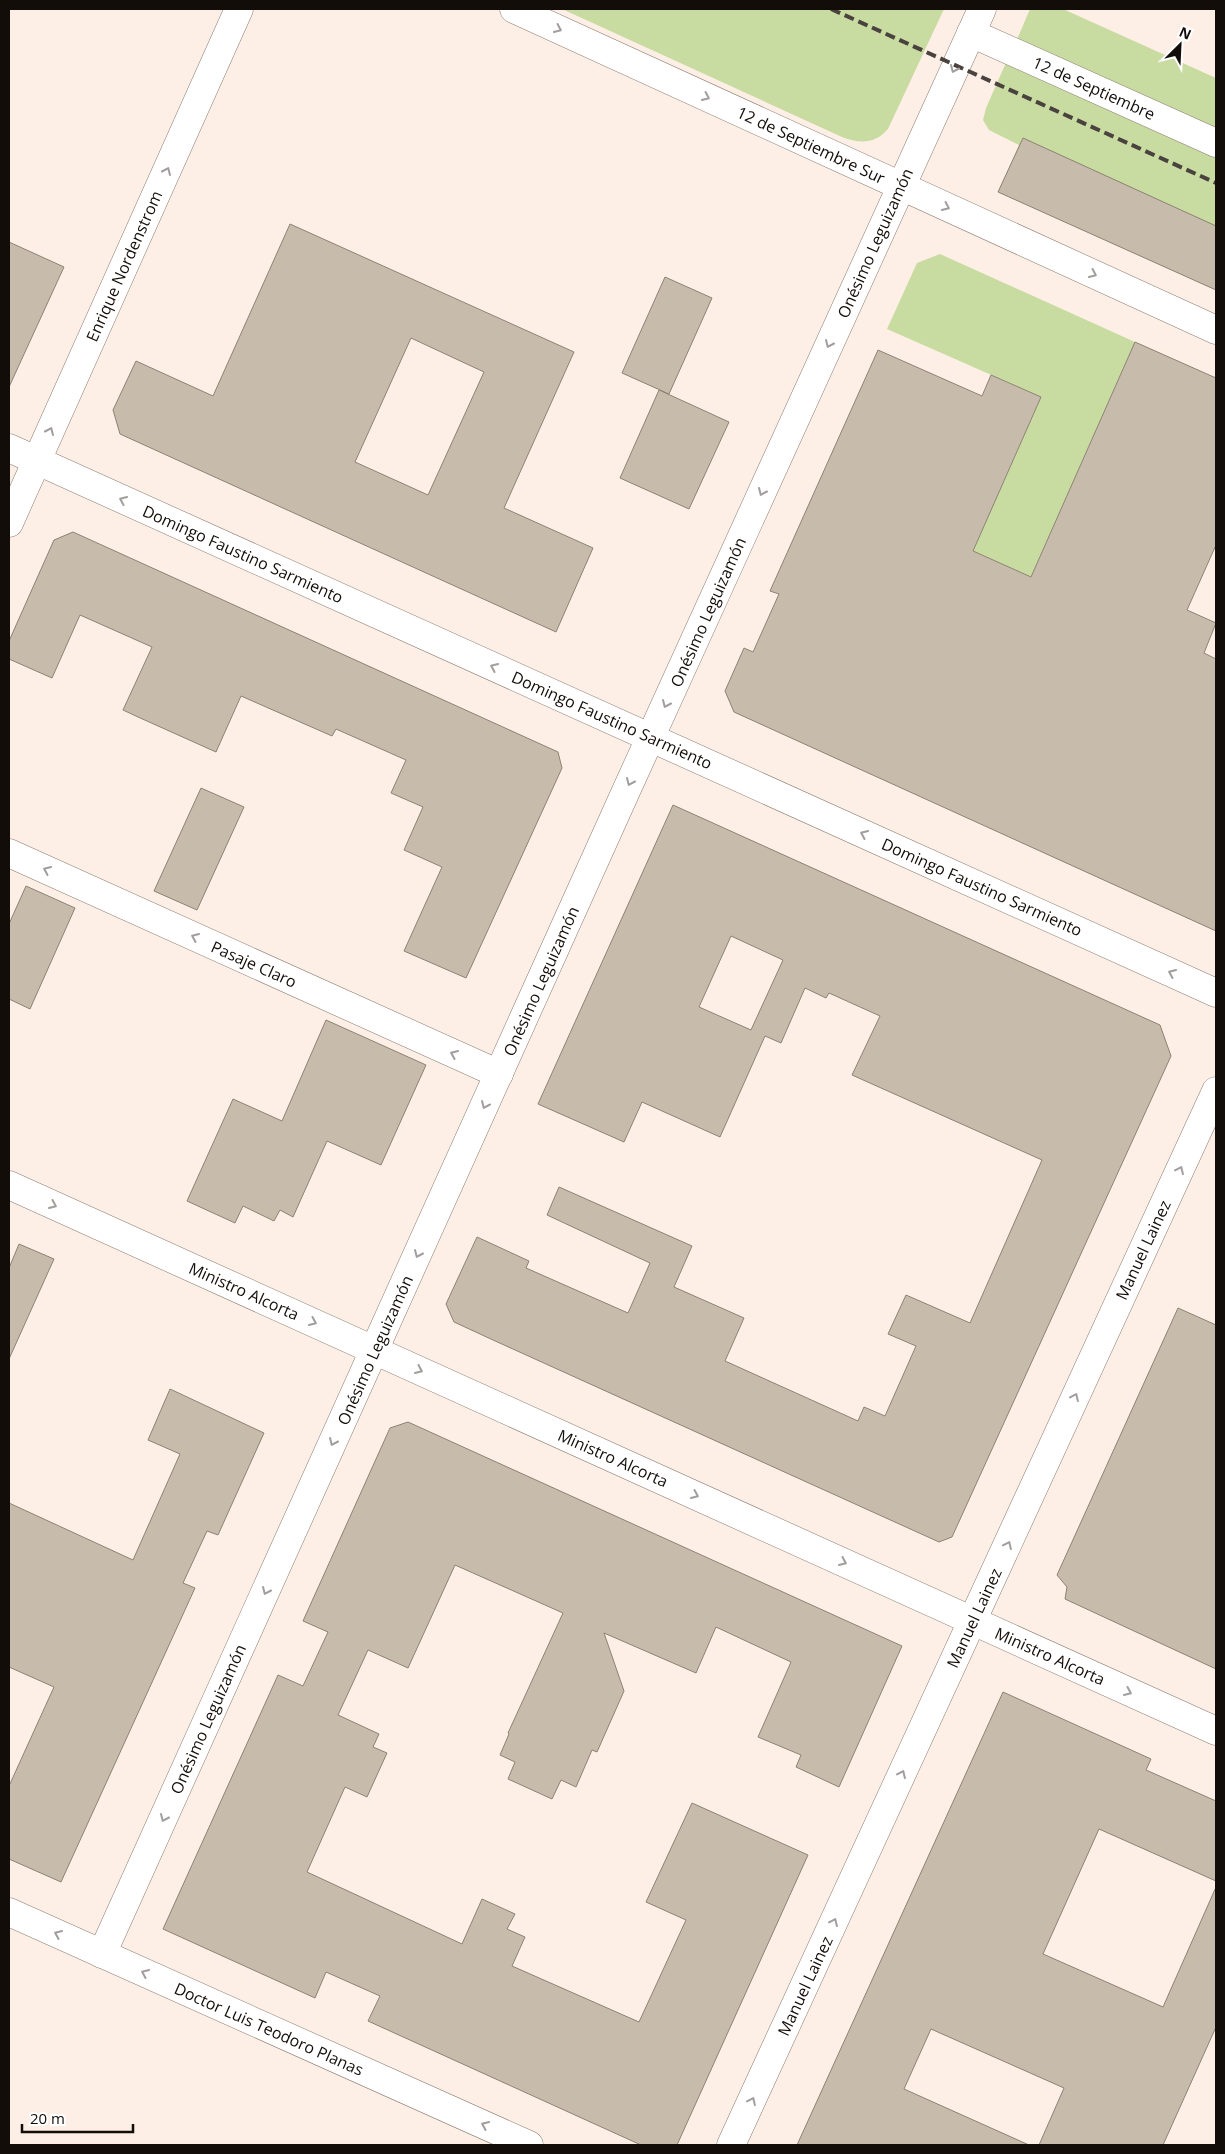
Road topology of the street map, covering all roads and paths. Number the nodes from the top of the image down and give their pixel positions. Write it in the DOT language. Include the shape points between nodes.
graph roads {
  1 [pos="240,9"];
  2 [pos="514,9"];
  3 [pos="982,9"];
  4 [pos="971,33"];
  5 [pos="1216,144"];
  6 [pos="901,186"];
  7 [pos="1216,330"];
  8 [pos="9,448"];
  9 [pos="37,461"];
  10 [pos="9,523"];
  11 [pos="651,737"];
  12 [pos="9,854"];
  13 [pos="1216,992"];
  14 [pos="499,1074"];
  15 [pos="1216,1090"];
  16 [pos="9,1185"];
  17 [pos="375,1350"];
  18 [pos="972,1621"];
  19 [pos="1216,1731"];
  20 [pos="9,1912"];
  21 [pos="102,1954"];
  22 [pos="529,2145"];
  23 [pos="732,2145"];
  9 -- 1 [label="main road, Enrique Nordenstrom, one-way"];
  2 -- 6 [label="main road, 12 de Septiembre Sur, one-way"];
  3 -- 4 [label="main road, Onésimo Leguizamón"];
  4 -- 5 [label="main road, 12 de Septiembre"];
  4 -- 6 [label="main road, Onésimo Leguizamón, one-way"];
  6 -- 7 [label="main road, 12 de Septiembre Sur, one-way"];
  6 -- 11 [label="main road, Onésimo Leguizamón, one-way"];
  8 -- 9 [label="main road, Domingo Faustino Sarmiento"];
  9 -- 10 [label="main road, Enrique Nordenstrom"];
  11 -- 9 [label="main road, Domingo Faustino Sarmiento, one-way"];
  13 -- 11 [label="main road, Domingo Faustino Sarmiento, one-way"];
  11 -- 14 [label="main road, Onésimo Leguizamón, one-way"];
  14 -- 12 [label="main road, Pasaje Claro, one-way"];
  14 -- 17 [label="main road, Onésimo Leguizamón, one-way"];
  18 -- 15 [label="main road, Manuel Lainez, one-way"];
  16 -- 17 [label="main road, Ministro Alcorta, one-way"];
  17 -- 18 [label="main road, Ministro Alcorta, one-way"];
  17 -- 21 [label="main road, Onésimo Leguizamón, one-way"];
  18 -- 19 [label="main road, Ministro Alcorta, one-way"];
  23 -- 18 [label="main road, Manuel Lainez, one-way"];
  21 -- 20 [label="main road, Doctor Luis Teodoro Planas, one-way"];
  22 -- 21 [label="main road, Doctor Luis Teodoro Planas, one-way"];
}
